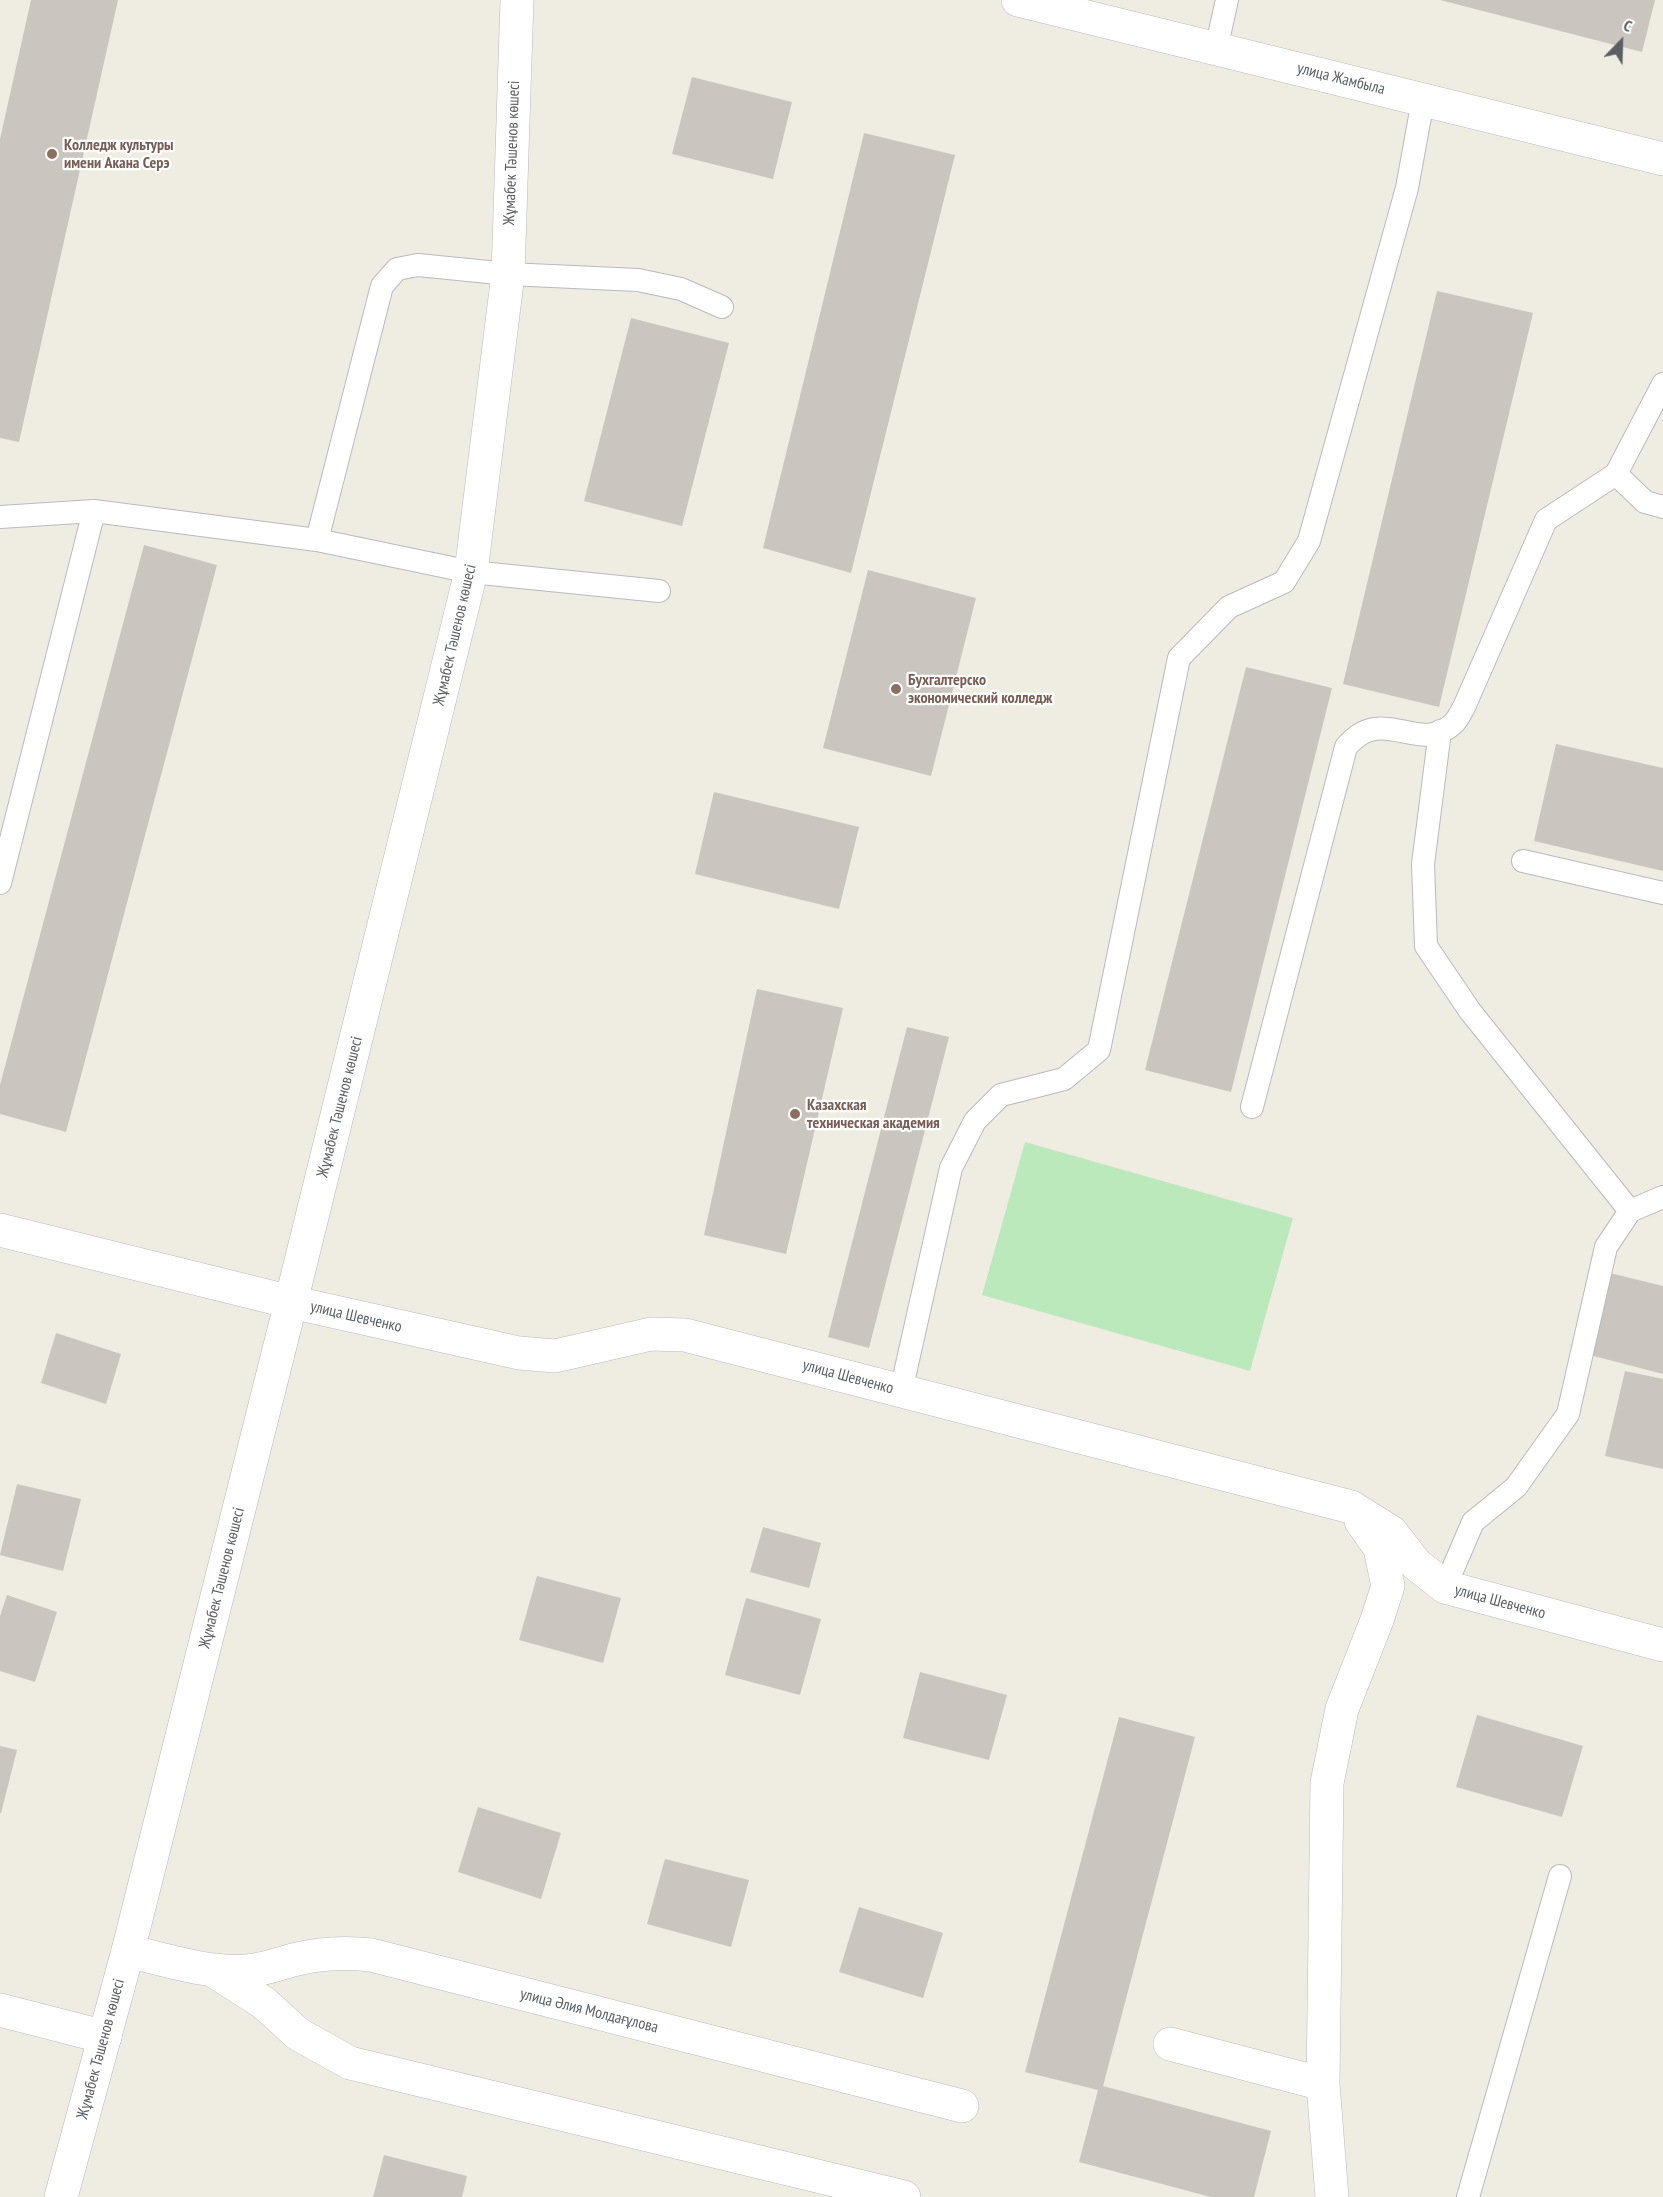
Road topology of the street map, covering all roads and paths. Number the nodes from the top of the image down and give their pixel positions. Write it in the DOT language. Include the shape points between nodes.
graph roads {
  1 [pos="518,0"];
  2 [pos="1018,0"];
  3 [pos="1227,0"];
  4 [pos="1216,49"];
  5 [pos="1423,100"];
  6 [pos="1663,159"];
  7 [pos="508,274"];
  8 [pos="722,308"];
  9 [pos="1663,384"];
  10 [pos="1616,474"];
  11 [pos="1663,507"];
  12 [pos="94,511"];
  13 [pos="0,517"];
  14 [pos="317,540"];
  15 [pos="471,572"];
  16 [pos="659,591"];
  17 [pos="1440,731"];
  18 [pos="1523,861"];
  19 [pos="0,883"];
  20 [pos="1663,893"];
  21 [pos="1251,1107"];
  22 [pos="1663,1197"];
  23 [pos="1630,1211"];
  24 [pos="0,1230"];
  25 [pos="291,1302"];
  26 [pos="901,1392"];
  27 [pos="1351,1507"];
  28 [pos="1445,1587"];
  29 [pos="1663,1645"];
  30 [pos="1560,1876"];
  31 [pos="128,1951"];
  32 [pos="214,1971"];
  33 [pos="0,2010"];
  34 [pos="105,2037"];
  35 [pos="1170,2044"];
  36 [pos="1323,2084"];
  37 [pos="962,2106"];
  38 [pos="61,2197"];
  39 [pos="904,2197"];
  40 [pos="1332,2197"];
  41 [pos="1468,2197"];
  1 -- 7 [label="street, Жұмабек Тәшенов көшесі"];
  2 -- 4 [label="street, улица Жамбыла"];
  3 -- 4 [label="lane"];
  4 -- 5 [label="street, улица Жамбыла"];
  5 -- 6 [label="street, улица Жамбыла"];
  5 -- 26 [label="lane" via="1407,188 1309,541 1284,582 1229,607 1179,658 1099,1050 1064,1079 1001,1095 975,1121 951,1168"];
  7 -- 8 [label="lane" via="638,280 681,289"];
  7 -- 14 [label="lane" via="418,265 397,269 382,286"];
  7 -- 15 [label="street, Жұмабек Тәшенов көшесі"];
  9 -- 10 [label="lane"];
  10 -- 11 [label="lane" via="1645,502"];
  10 -- 17 [label="lane" via="1546,520 1464,707 1454,723"];
  12 -- 13 [label="lane"];
  12 -- 14 [label="lane"];
  12 -- 19 [label="lane"];
  14 -- 15 [label="lane"];
  15 -- 16 [label="lane"];
  15 -- 25 [label="street, Жұмабек Тәшенов көшесі"];
  17 -- 21 [label="lane" via="1422,736 1369,728 1346,747"];
  17 -- 23 [label="lane" via="1423,864 1426,946 1470,1011"];
  18 -- 20 [label="lane"];
  22 -- 23 [label="lane"];
  23 -- 28 [label="lane" via="1606,1247 1568,1414 1516,1487 1473,1522"];
  24 -- 25 [label="street, улица Шевченко"];
  25 -- 26 [label="street, улица Шевченко" via="519,1353 555,1356 651,1334 685,1335"];
  25 -- 31 [label="street, Жұмабек Тәшенов көшесі"];
  26 -- 27 [label="street, улица Шевченко"];
  27 -- 28 [label="street, улица Шевченко" via="1391,1532 1416,1564"];
  27 -- 36 [label="street" via="1380,1548 1388,1586 1342,1709 1327,1783"];
  28 -- 29 [label="street, улица Шевченко"];
  30 -- 41 [label="lane"];
  31 -- 32 [label="street, улица Әлия Молдағұлова"];
  31 -- 34 [label="street, Жұмабек Тәшенов көшесі"];
  32 -- 37 [label="street, улица Әлия Молдағұлова" via="249,1971 326,1954 371,1955"];
  32 -- 39 [label="street, улица Әлия Молдағұлова" via="264,2003 298,2034 350,2063"];
  33 -- 34 [label="street"];
  34 -- 38 [label="street, Жұмабек Тәшенов көшесі"];
  35 -- 36 [label="street"];
  36 -- 40 [label="street"];
}
